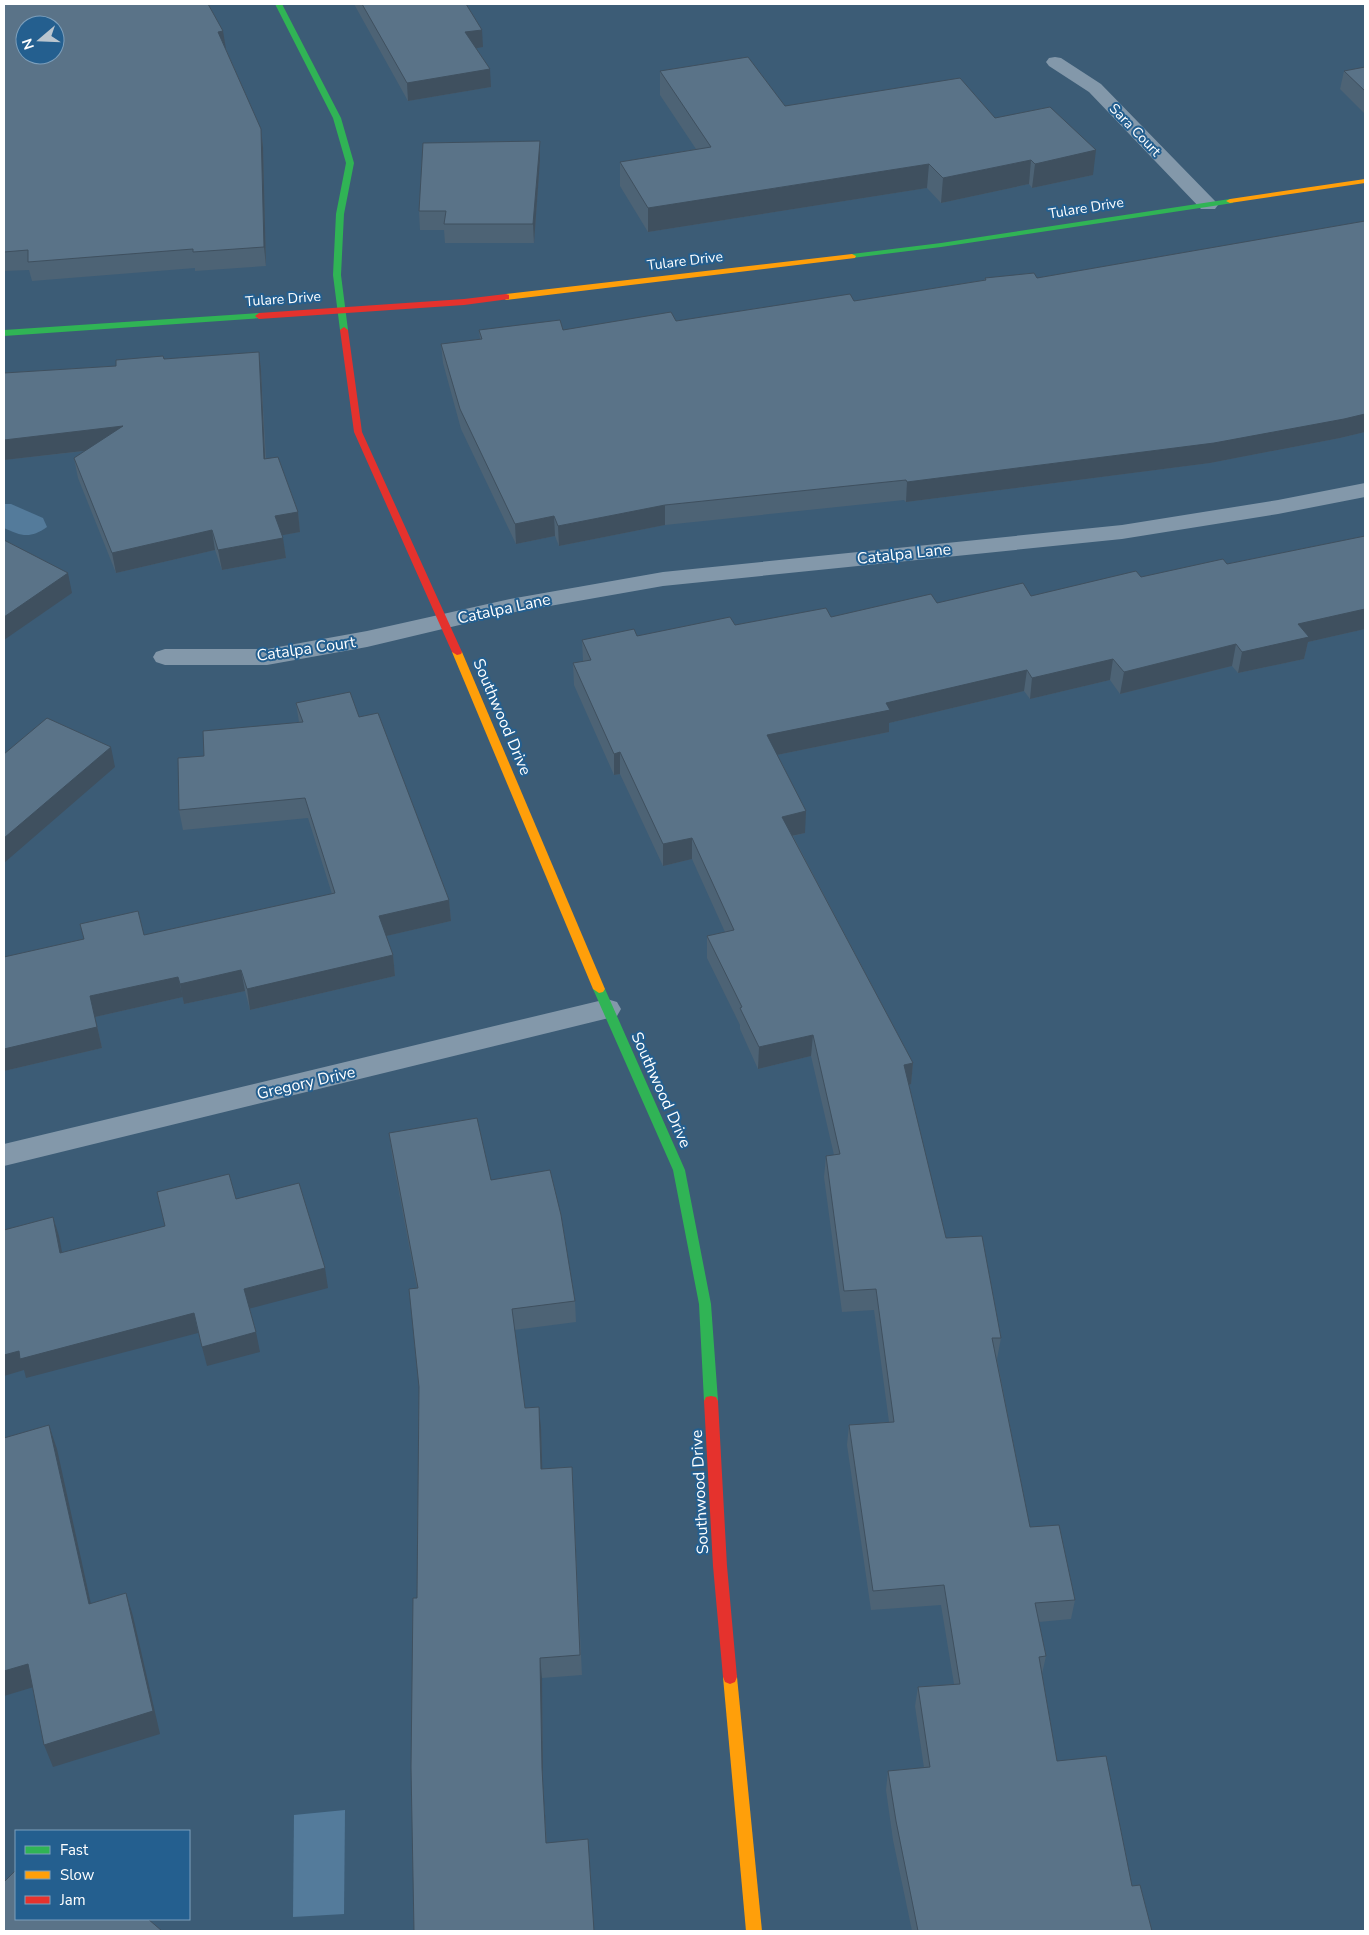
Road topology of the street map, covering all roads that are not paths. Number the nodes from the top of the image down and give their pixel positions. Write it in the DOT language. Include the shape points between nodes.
graph roads {
  1 [pos="278,4"];
  2 [pos="1056,62"];
  3 [pos="1365,181"];
  4 [pos="1208,205"];
  5 [pos="343,310"];
  6 [pos="4,332"];
  7 [pos="1365,490"];
  8 [pos="444,622"];
  9 [pos="165,658"];
  10 [pos="607,1009"];
  11 [pos="4,1155"];
  12 [pos="754,1931"];
  1 -- 5 [label="street, Southwood Drive" via="337,118 350,163 340,214 337,272"];
  2 -- 4 [label="street, Sara Court" via="1095,88"];
  3 -- 4 [label="street, Tulare Drive"];
  4 -- 5 [label="street, Tulare Drive" via="941,246 464,302"];
  5 -- 6 [label="street, Tulare Drive"];
  5 -- 8 [label="street, Southwood Drive" via="358,432"];
  7 -- 8 [label="street, Catalpa Lane" via="1278,508 1122,532 663,579 510,606"];
  8 -- 9 [label="street, Catalpa Court" via="266,657"];
  8 -- 10 [label="street, Southwood Drive"];
  10 -- 11 [label="street, Gregory Drive"];
  10 -- 12 [label="street, Southwood Drive" via="679,1170 705,1304 720,1566"];
}
